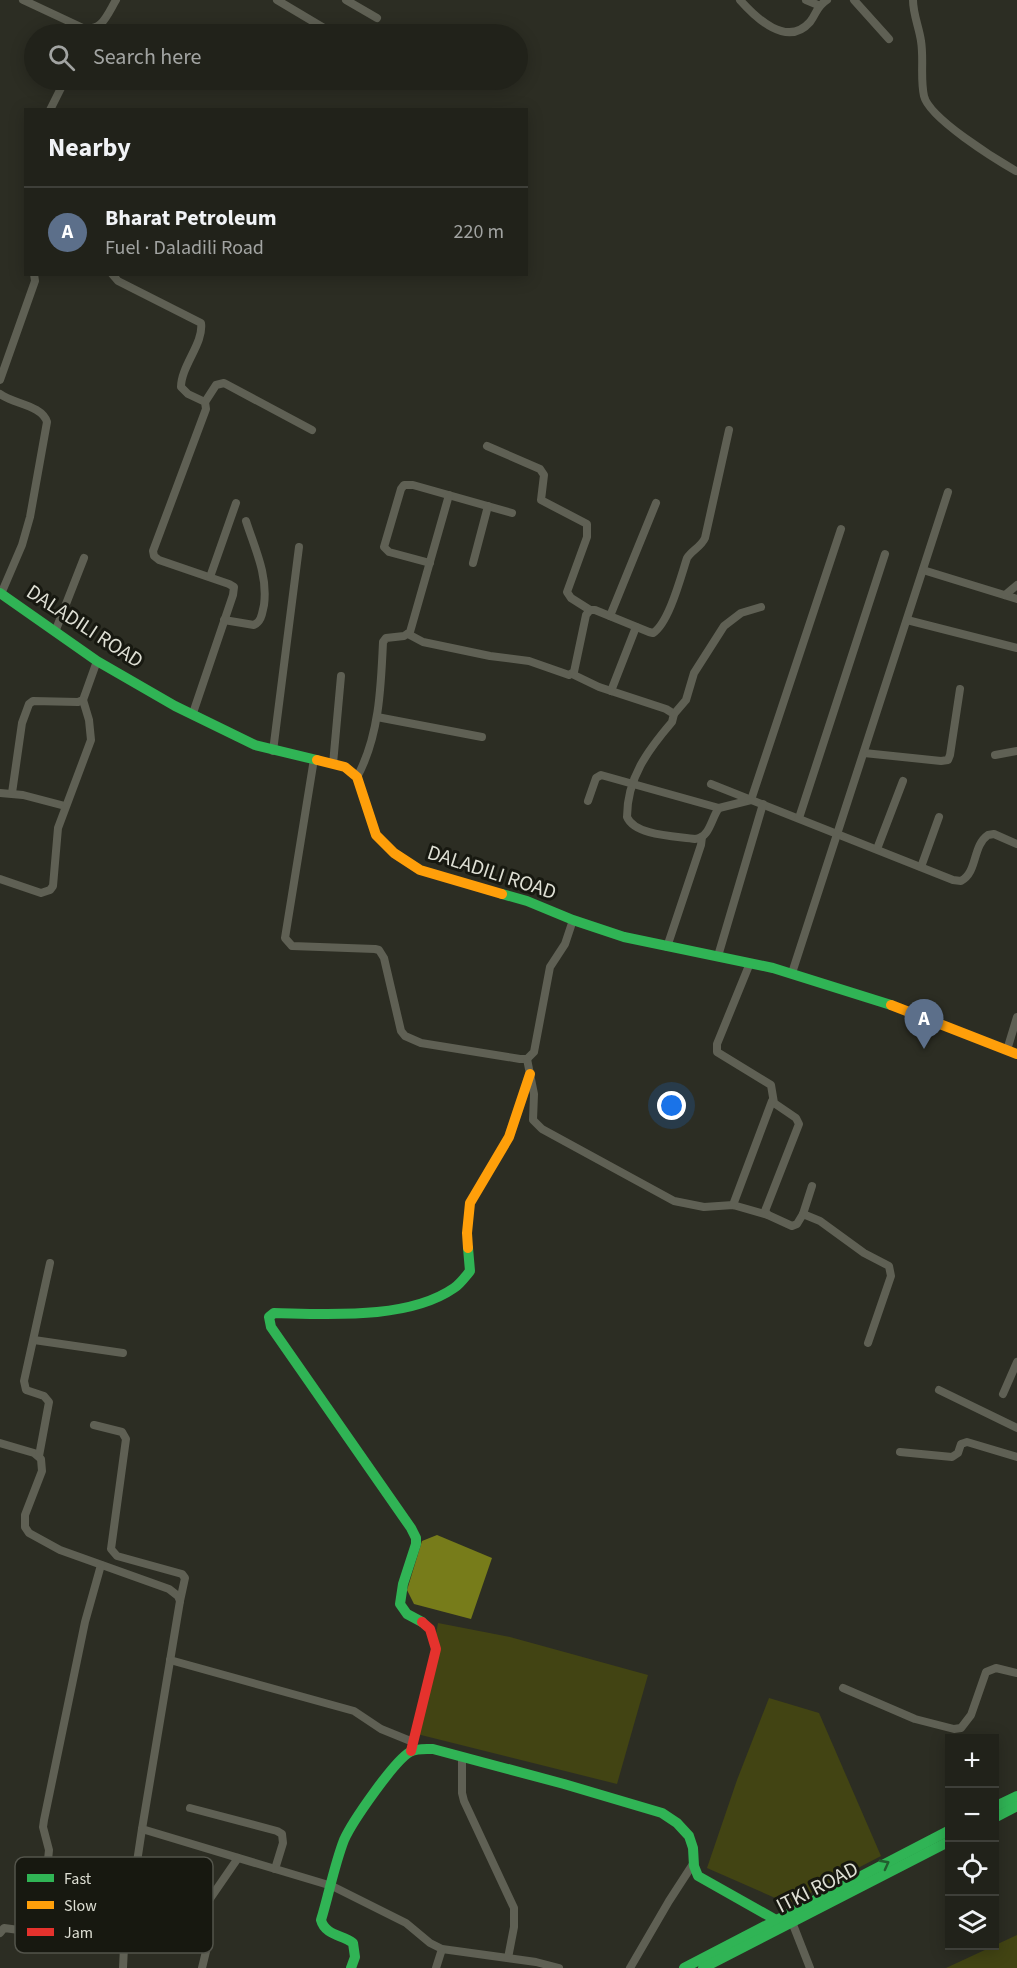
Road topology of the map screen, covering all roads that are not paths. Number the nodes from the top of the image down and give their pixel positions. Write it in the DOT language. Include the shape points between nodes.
graph roads {
  1 [pos="23,0"];
  2 [pos="116,0"];
  3 [pos="346,0"];
  4 [pos="740,0"];
  5 [pos="806,0"];
  6 [pos="826,0"];
  7 [pos="854,0"];
  8 [pos="913,0"];
  9 [pos="281,1"];
  10 [pos="818,5"];
  11 [pos="377,18"];
  12 [pos="74,24"];
  13 [pos="102,24"];
  14 [pos="318,24"];
  15 [pos="889,39"];
  16 [pos="60,90"];
  17 [pos="51,108"];
  18 [pos="1016,171"];
  19 [pos="34,276"];
  20 [pos="114,276"];
  21 [pos="0,380"];
  22 [pos="0,394"];
  23 [pos="206,402"];
  24 [pos="312,430"];
  25 [pos="729,430"];
  26 [pos="487,446"];
  27 [pos="948,492"];
  28 [pos="449,495"];
  29 [pos="236,503"];
  30 [pos="656,503"];
  31 [pos="488,506"];
  32 [pos="512,513"];
  33 [pos="246,521"];
  34 [pos="841,529"];
  35 [pos="299,547"];
  36 [pos="885,554"];
  37 [pos="84,558"];
  38 [pos="430,563"];
  39 [pos="473,563"];
  40 [pos="923,570"];
  41 [pos="210,577"];
  42 [pos="1017,585"];
  43 [pos="1,594"];
  44 [pos="1005,595"];
  45 [pos="1017,599"];
  46 [pos="761,607"];
  47 [pos="590,610"];
  48 [pos="610,616"];
  49 [pos="224,620"];
  50 [pos="907,620"];
  51 [pos="636,627"];
  52 [pos="55,632"];
  53 [pos="408,634"];
  54 [pos="1017,648"];
  55 [pos="97,661"];
  56 [pos="572,674"];
  57 [pos="341,676"];
  58 [pos="960,689"];
  59 [pos="611,691"];
  60 [pos="83,700"];
  61 [pos="193,713"];
  62 [pos="674,714"];
  63 [pos="376,717"];
  64 [pos="482,737"];
  65 [pos="273,751"];
  66 [pos="1017,751"];
  67 [pos="864,753"];
  68 [pos="995,755"];
  69 [pos="314,759"];
  70 [pos="333,764"];
  71 [pos="357,777"];
  72 [pos="903,781"];
  73 [pos="633,782"];
  74 [pos="711,784"];
  75 [pos="0,793"];
  76 [pos="12,793"];
  77 [pos="751,800"];
  78 [pos="588,801"];
  79 [pos="763,804"];
  80 [pos="65,806"];
  81 [pos="719,808"];
  82 [pos="939,817"];
  83 [pos="799,818"];
  84 [pos="838,834"];
  85 [pos="702,837"];
  86 [pos="1017,844"];
  87 [pos="877,849"];
  88 [pos="921,867"];
  89 [pos="0,879"];
  90 [pos="573,920"];
  91 [pos="667,947"];
  92 [pos="718,956"];
  93 [pos="750,963"];
  94 [pos="792,974"];
  95 [pos="1017,1017"];
  96 [pos="1012,1052"];
  97 [pos="527,1059"];
  98 [pos="530,1074"];
  99 [pos="772,1101"];
  100 [pos="812,1186"];
  101 [pos="733,1204"];
  102 [pos="803,1214"];
  103 [pos="768,1215"];
  104 [pos="50,1263"];
  105 [pos="34,1340"];
  106 [pos="868,1343"];
  107 [pos="123,1353"];
  108 [pos="1017,1362"];
  109 [pos="939,1390"];
  110 [pos="1003,1394"];
  111 [pos="94,1425"];
  112 [pos="1017,1428"];
  113 [pos="0,1443"];
  114 [pos="900,1452"];
  115 [pos="39,1456"];
  116 [pos="1017,1457"];
  117 [pos="101,1564"];
  118 [pos="180,1601"];
  119 [pos="170,1660"];
  120 [pos="1017,1673"];
  121 [pos="843,1688"];
  122 [pos="412,1747"];
  123 [pos="462,1757"];
  124 [pos="1017,1796"];
  125 [pos="999,1805"];
  126 [pos="1017,1806"];
  127 [pos="190,1808"];
  128 [pos="999,1815"];
  129 [pos="142,1830"];
  130 [pos="945,1833"];
  131 [pos="948,1842"];
  132 [pos="48,1857"];
  133 [pos="138,1857"];
  134 [pos="238,1858"];
  135 [pos="693,1864"];
  136 [pos="275,1869"];
  137 [pos="332,1886"];
  138 [pos="213,1894"];
  139 [pos="785,1922"];
  140 [pos="15,1928"];
  141 [pos="0,1933"];
  142 [pos="442,1949"];
  143 [pos="124,1953"];
  144 [pos="206,1953"];
  145 [pos="508,1958"];
  146 [pos="123,1968"];
  147 [pos="202,1968"];
  148 [pos="351,1968"];
  149 [pos="436,1968"];
  150 [pos="559,1968"];
  151 [pos="630,1968"];
  152 [pos="684,1968"];
  153 [pos="703,1968"];
  154 [pos="810,1968"];
  1 -- 12 [label="street"];
  2 -- 13 [label="street"];
  3 -- 11 [label="street"];
  4 -- 10 [label="street" via="755,17 781,32 803,28"];
  5 -- 10 [label="street"];
  6 -- 10 [label="street"];
  7 -- 15 [label="street"];
  8 -- 18 [label="street" via="921,40 924,98 930,108"];
  9 -- 14 [label="street"];
  16 -- 17 [label="street"];
  19 -- 21 [label="street"];
  20 -- 23 [label="street" via="201,323 181,387"];
  22 -- 43 [label="street" via="47,418 30,517"];
  23 -- 24 [label="street" via="216,385 224,383"];
  23 -- 41 [label="street" via="153,556"];
  25 -- 51 [label="street" via="703,542 690,554 657,632"];
  26 -- 47 [label="street" via="540,469 544,476 541,500 587,524 588,533 567,592"];
  27 -- 40 [label="street"];
  28 -- 31 [label="street"];
  28 -- 38 [label="street"];
  28 -- 38 [label="street" via="404,485 385,542 389,552"];
  29 -- 41 [label="street"];
  30 -- 48 [label="street"];
  31 -- 32 [label="street"];
  31 -- 39 [label="street"];
  33 -- 49 [label="street" via="265,579 263,611 254,625"];
  34 -- 77 [label="street"];
  35 -- 65 [label="street"];
  36 -- 83 [label="street"];
  37 -- 52 [label="street"];
  38 -- 53 [label="street"];
  40 -- 44 [label="street"];
  40 -- 50 [label="street"];
  41 -- 49 [label="street" via="234,587"];
  42 -- 44 [label="street"];
  43 -- 52 [label="main road, DALADILI ROAD"];
  44 -- 45 [label="street"];
  46 -- 62 [label="street" via="737,615 724,626 694,673 686,700"];
  47 -- 48 [label="street"];
  47 -- 56 [label="street"];
  48 -- 51 [label="street"];
  49 -- 61 [label="street"];
  50 -- 54 [label="street"];
  50 -- 67 [label="street"];
  51 -- 59 [label="street"];
  52 -- 55 [label="main road, DALADILI ROAD"];
  53 -- 56 [label="street" via="423,642 529,661"];
  53 -- 63 [label="street" via="384,639"];
  55 -- 60 [label="street"];
  55 -- 61 [label="main road, DALADILI ROAD"];
  56 -- 59 [label="street"];
  57 -- 70 [label="street"];
  58 -- 67 [label="street" via="948,760"];
  59 -- 62 [label="street"];
  60 -- 76 [label="street" via="29,704 22,723"];
  60 -- 80 [label="street" via="91,740"];
  61 -- 65 [label="main road, DALADILI ROAD"];
  62 -- 73 [label="street" via="641,762"];
  63 -- 64 [label="street"];
  63 -- 71 [label="street" via="369,752"];
  65 -- 69 [label="main road, DALADILI ROAD"];
  66 -- 68 [label="street"];
  67 -- 84 [label="street"];
  69 -- 70 [label="main road, DALADILI ROAD"];
  69 -- 97 [label="street" via="284,934 287,942 302,947 379,950 401,1031 412,1040"];
  70 -- 71 [label="main road, DALADILI ROAD" via="345,767"];
  71 -- 90 [label="main road, DALADILI ROAD" via="376,835 405,862"];
  72 -- 87 [label="street"];
  73 -- 78 [label="street" via="598,775"];
  73 -- 81 [label="street"];
  73 -- 85 [label="street" via="627,817 634,827"];
  74 -- 77 [label="street"];
  75 -- 76 [label="street"];
  76 -- 80 [label="street"];
  77 -- 79 [label="street"];
  77 -- 81 [label="street"];
  79 -- 83 [label="street"];
  79 -- 92 [label="street"];
  80 -- 89 [label="street" via="56,838 50,890 41,893"];
  81 -- 85 [label="street"];
  82 -- 88 [label="street"];
  83 -- 84 [label="street"];
  84 -- 87 [label="street"];
  84 -- 94 [label="street"];
  85 -- 91 [label="street"];
  86 -- 88 [label="street" via="988,835 980,843 969,875 961,881"];
  87 -- 88 [label="street"];
  90 -- 91 [label="main road, DALADILI ROAD"];
  90 -- 97 [label="street" via="565,944 550,967 534,1052"];
  91 -- 92 [label="main road, DALADILI ROAD"];
  92 -- 93 [label="main road, DALADILI ROAD"];
  93 -- 94 [label="main road, DALADILI ROAD"];
  93 -- 99 [label="street" via="716,1048 720,1055 771,1085"];
  94 -- 96 [label="main road, DALADILI ROAD" via="870,997"];
  95 -- 96 [label="street"];
  97 -- 98 [label="street"];
  98 -- 101 [label="street" via="533,1120 542,1129 674,1201 704,1207"];
  98 -- 122 [label="main road" via="509,1137 470,1203 470,1271 462,1282 428,1301 403,1308 274,1313 269,1317 271,1327 414,1533 416,1544 400,1606 429,1627 436,1649"];
  99 -- 101 [label="street"];
  99 -- 103 [label="street" via="799,1124 765,1208"];
  100 -- 102 [label="street"];
  101 -- 103 [label="street"];
  102 -- 103 [label="street" via="792,1226"];
  102 -- 106 [label="street" via="820,1221 891,1269"];
  104 -- 105 [label="street"];
  105 -- 107 [label="street"];
  105 -- 115 [label="street" via="24,1386 49,1402"];
  108 -- 110 [label="street"];
  109 -- 112 [label="street"];
  111 -- 118 [label="street" via="122,1432 126,1439 111,1549 117,1556 182,1575 185,1582"];
  113 -- 115 [label="street"];
  114 -- 116 [label="street" via="952,1457 967,1442"];
  115 -- 117 [label="street" via="42,1471 25,1515 29,1533 46,1544"];
  117 -- 118 [label="street" via="169,1589"];
  117 -- 132 [label="street" via="83,1631 44,1820"];
  118 -- 119 [label="street"];
  119 -- 122 [label="street" via="354,1711"];
  119 -- 129 [label="street"];
  120 -- 121 [label="street" via="996,1668 986,1672 971,1715 961,1728 954,1729 915,1719"];
  122 -- 123 [label="main road"];
  122 -- 137 [label="main road" via="353,1822"];
  123 -- 135 [label="main road" via="662,1813 689,1835"];
  123 -- 145 [label="street" via="464,1801 514,1908"];
  124 -- 125 [label="main road"];
  126 -- 128 [label="main road"];
  127 -- 136 [label="street" via="282,1834"];
  129 -- 133 [label="street"];
  129 -- 134 [label="street"];
  139 -- 130 [label="main road, one-way"];
  131 -- 139 [label="main road, ITKI ROAD"];
  134 -- 136 [label="street"];
  134 -- 138 [label="street"];
  135 -- 139 [label="main road" via="702,1879"];
  135 -- 151 [label="street"];
  136 -- 137 [label="street"];
  137 -- 142 [label="street" via="406,1923"];
  137 -- 148 [label="main road" via="321,1926 353,1943 355,1957"];
  139 -- 152 [label="main road"];
  139 -- 153 [label="main road, ITKI ROAD"];
  139 -- 154 [label="street"];
  140 -- 141 [label="street" via="8,1927"];
  142 -- 145 [label="street"];
  142 -- 149 [label="street"];
  143 -- 146 [label="street"];
  144 -- 147 [label="street"];
  145 -- 150 [label="street"];
}
